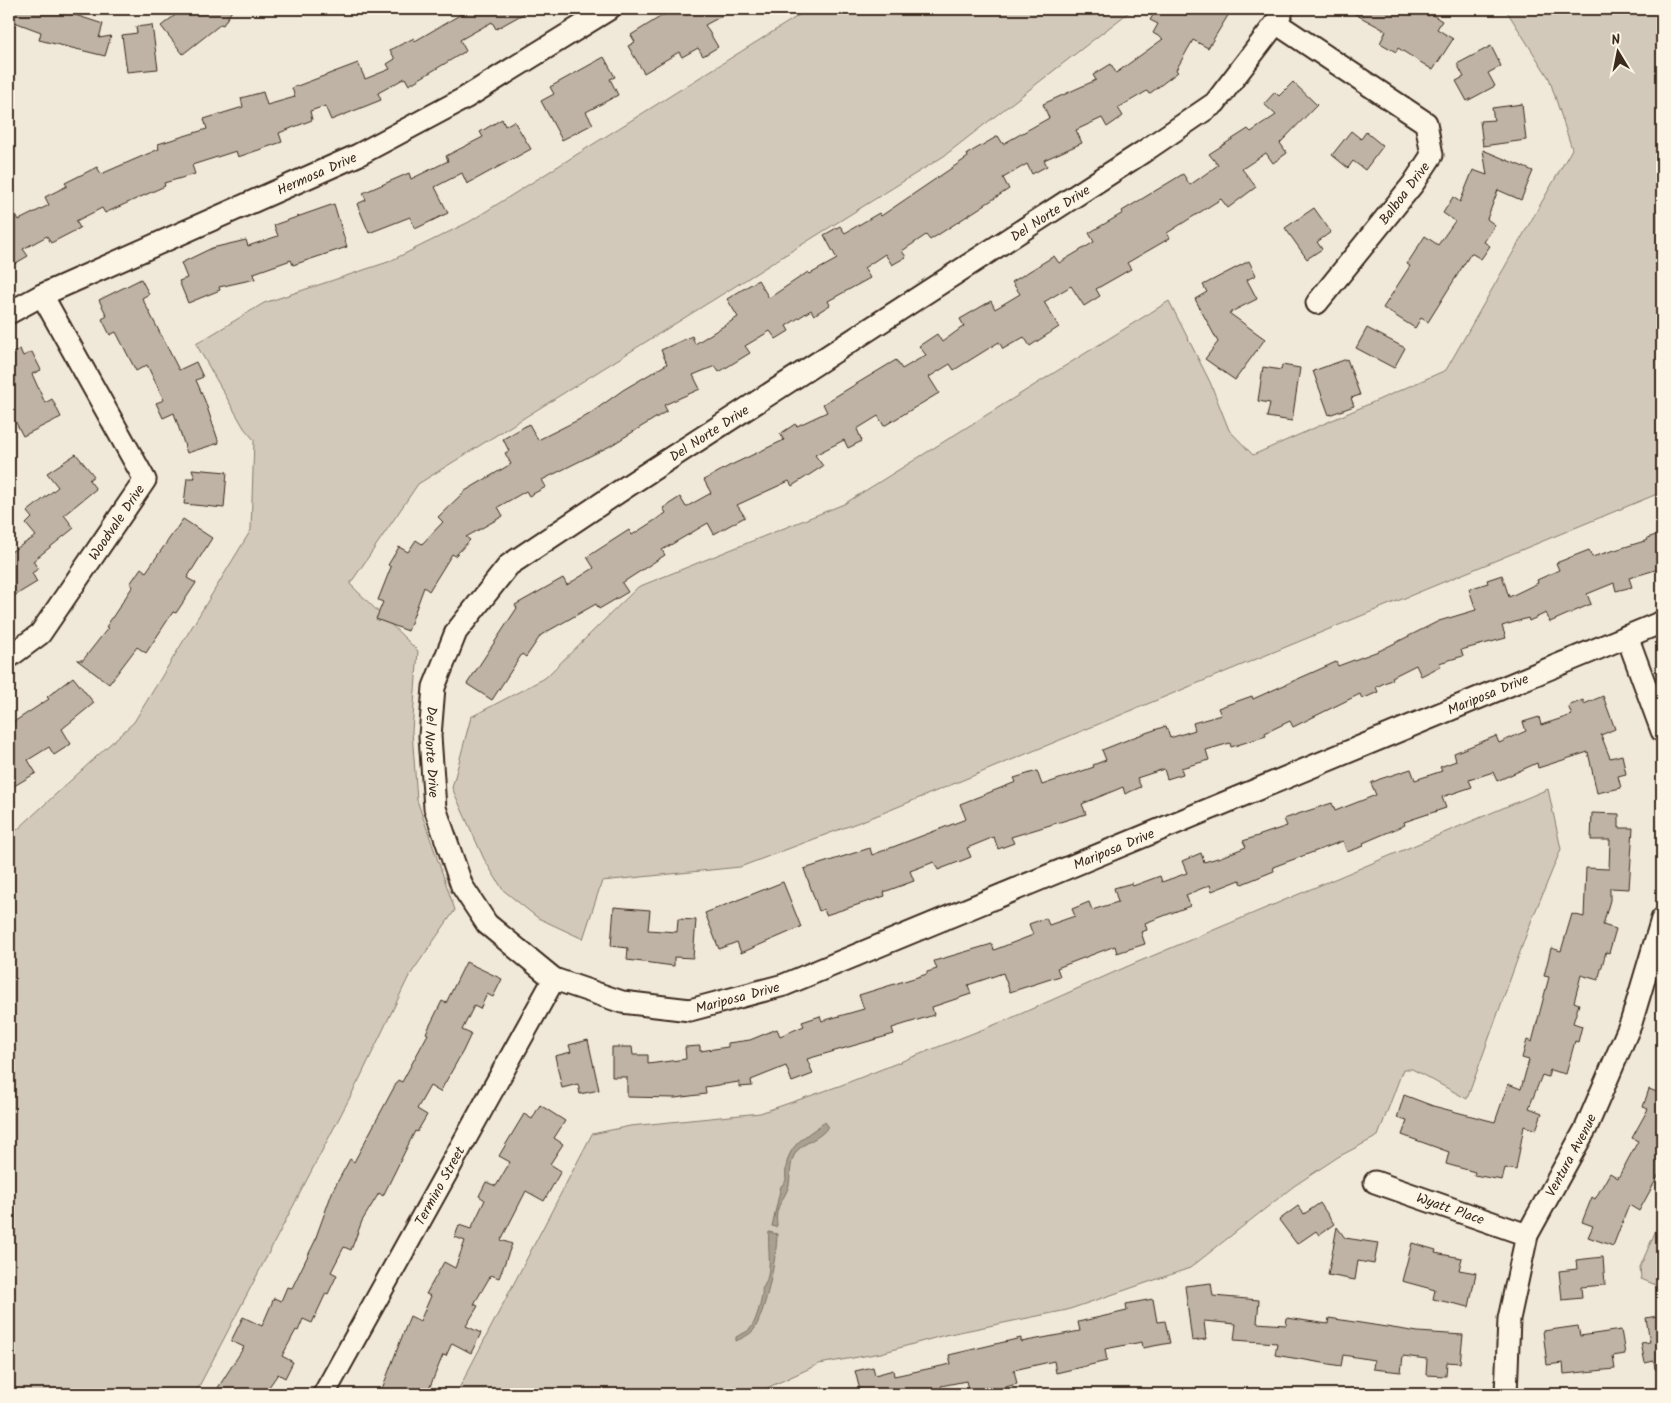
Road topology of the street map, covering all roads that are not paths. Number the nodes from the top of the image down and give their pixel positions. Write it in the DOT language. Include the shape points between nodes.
graph roads {
  1 [pos="609,9"];
  2 [pos="1280,16"];
  3 [pos="42,295"];
  4 [pos="1317,303"];
  5 [pos="9,313"];
  6 [pos="1662,622"];
  7 [pos="1627,636"];
  8 [pos="9,657"];
  9 [pos="1662,731"];
  10 [pos="1662,919"];
  11 [pos="554,979"];
  12 [pos="1375,1182"];
  13 [pos="1527,1235"];
  14 [pos="324,1394"];
  15 [pos="1506,1394"];
  1 -- 3 [label="street, Hermosa Drive" via="465,98 358,155"];
  2 -- 4 [label="street, Balboa Drive" via="1426,123 1432,154"];
  2 -- 11 [label="street, Del Norte Drive" via="1215,103 510,564 456,632 434,687 430,736 435,808 462,886 487,924"];
  3 -- 5 [label="street, Hermosa Drive"];
  3 -- 8 [label="street, Woodvale Drive" via="145,480 40,634"];
  6 -- 7 [label="street, Mariposa Drive"];
  7 -- 9 [label="street"];
  7 -- 11 [label="street, Mariposa Drive" via="784,985 690,1010 622,1002"];
  10 -- 13 [label="street, Ventura Avenue" via="1631,1023 1586,1128"];
  11 -- 14 [label="street, Termino Street"];
  12 -- 13 [label="street, Wyatt Place"];
  13 -- 15 [label="street, Ventura Avenue" via="1509,1319"];
}
